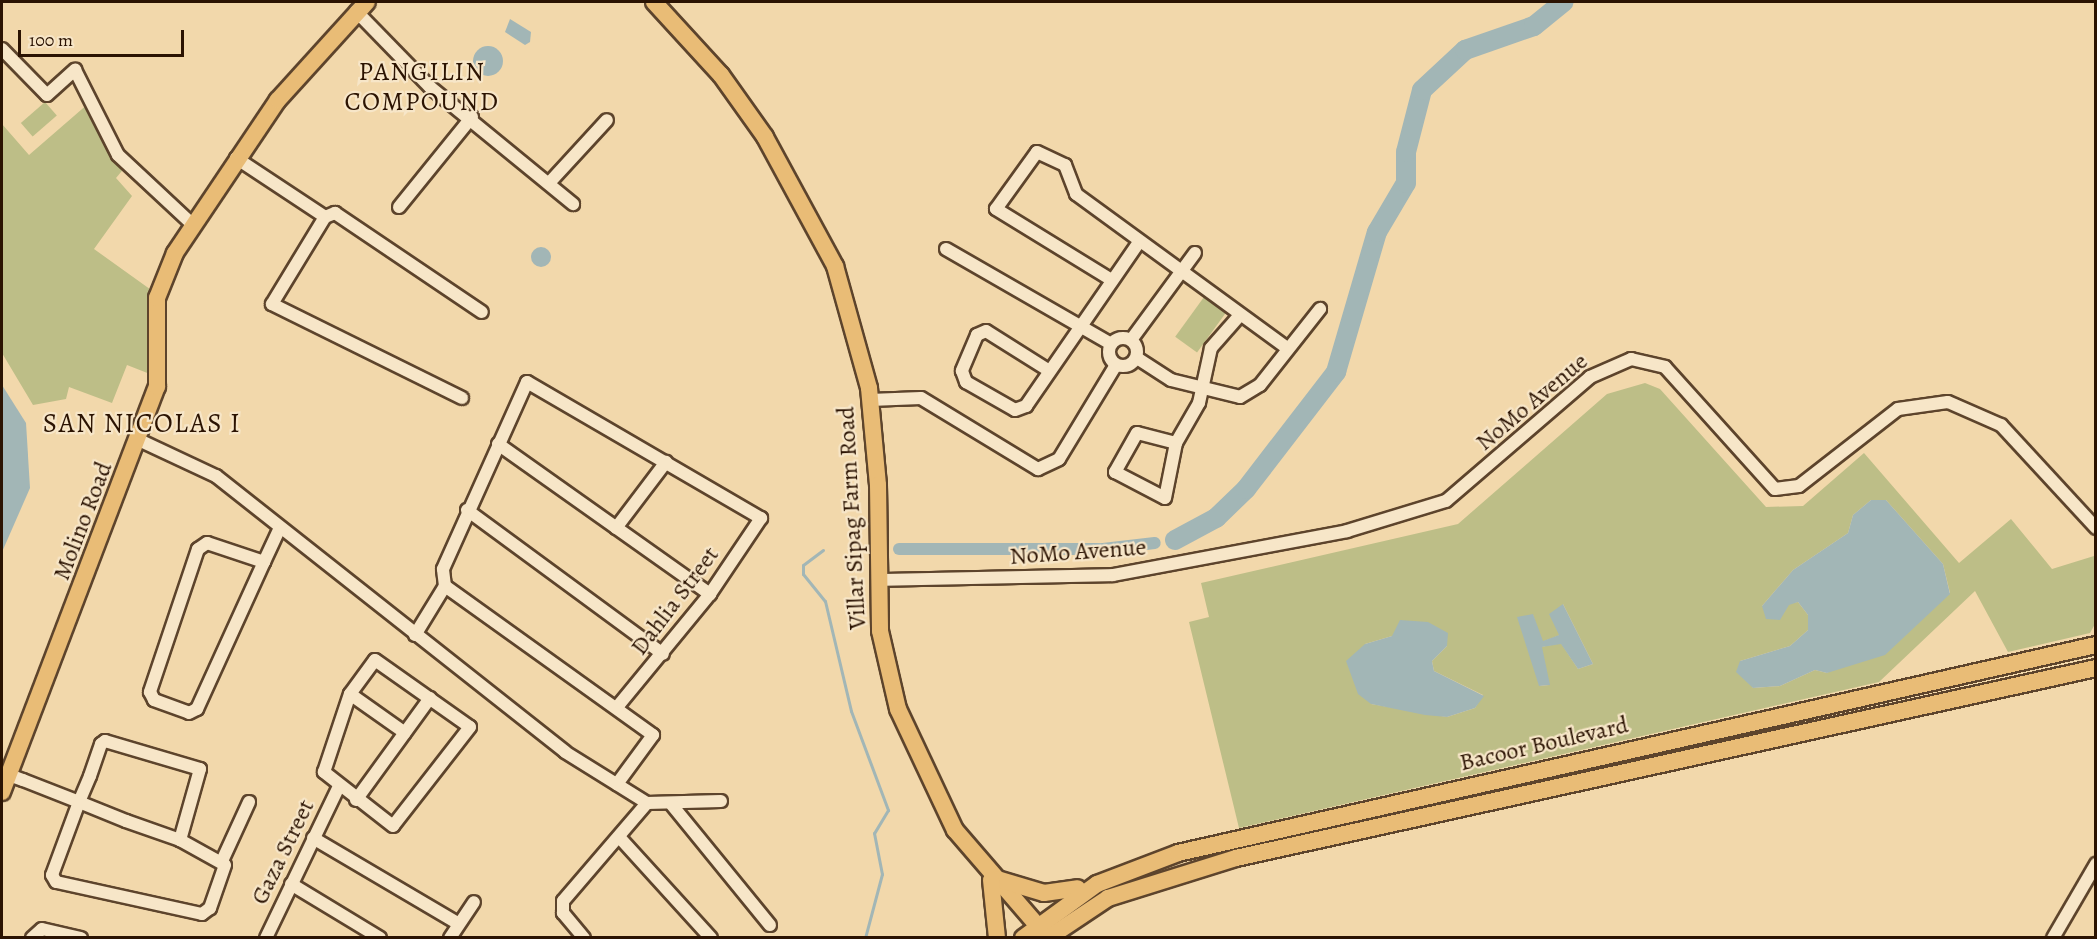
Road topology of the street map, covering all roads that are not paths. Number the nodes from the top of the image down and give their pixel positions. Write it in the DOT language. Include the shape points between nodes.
graph roads {
  1 [pos="654,2"];
  2 [pos="361,6"];
  3 [pos="2,49"];
  4 [pos="472,117"];
  5 [pos="607,120"];
  6 [pos="236,158"];
  7 [pos="550,182"];
  8 [pos="573,204"];
  9 [pos="399,207"];
  10 [pos="325,217"];
  11 [pos="192,224"];
  12 [pos="1139,242"];
  13 [pos="946,249"];
  14 [pos="1195,253"];
  15 [pos="1179,274"];
  16 [pos="1110,279"];
  17 [pos="1320,309"];
  18 [pos="482,312"];
  19 [pos="1240,315"];
  20 [pos="1078,325"];
  21 [pos="1131,340"];
  22 [pos="1111,344"];
  23 [pos="1287,348"];
  24 [pos="1137,358"];
  25 [pos="1116,365"];
  26 [pos="1048,370"];
  27 [pos="1202,388"];
  28 [pos="462,398"];
  29 [pos="870,400"];
  30 [pos="139,440"];
  31 [pos="1176,443"];
  32 [pos="498,444"];
  33 [pos="666,462"];
  34 [pos="467,510"];
  35 [pos="280,527"];
  36 [pos="616,528"];
  37 [pos="2096,528"];
  38 [pos="264,562"];
  39 [pos="878,580"];
  40 [pos="445,586"];
  41 [pos="710,594"];
  42 [pos="2096,632"];
  43 [pos="415,635"];
  44 [pos="2087,646"];
  45 [pos="663,654"];
  46 [pos="2096,668"];
  47 [pos="2075,673"];
  48 [pos="2096,681"];
  49 [pos="350,694"];
  50 [pos="430,698"];
  51 [pos="618,706"];
  52 [pos="405,733"];
  53 [pos="9,774"];
  54 [pos="617,784"];
  55 [pos="339,786"];
  56 [pos="2,792"];
  57 [pos="356,800"];
  58 [pos="721,801"];
  59 [pos="79,802"];
  60 [pos="249,802"];
  61 [pos="647,803"];
  62 [pos="672,805"];
  63 [pos="313,838"];
  64 [pos="620,838"];
  65 [pos="180,840"];
  66 [pos="222,861"];
  67 [pos="2096,864"];
  68 [pos="990,876"];
  69 [pos="291,884"];
  70 [pos="1097,884"];
  71 [pos="474,902"];
  72 [pos="459,924"];
  73 [pos="770,925"];
  74 [pos="1036,925"];
  75 [pos="34,934"];
  76 [pos="271,936"];
  77 [pos="81,938"];
  78 [pos="380,938"];
  79 [pos="450,938"];
  80 [pos="584,938"];
  81 [pos="711,938"];
  82 [pos="997,938"];
  83 [pos="1023,938"];
  84 [pos="1048,938"];
  85 [pos="2053,938"];
  1 -- 29 [label="main road, Villar Sipag Farm Road" via="739,99 819,229 848,303"];
  2 -- 4 [label="street" via="430,87"];
  2 -- 6 [label="main road, Molino Road" via="302,70"];
  3 -- 11 [label="street" via="47,95 75,70 118,155"];
  4 -- 7 [label="street"];
  4 -- 9 [label="street"];
  5 -- 7 [label="street"];
  6 -- 10 [label="street"];
  6 -- 11 [label="main road, Molino Road"];
  7 -- 8 [label="street"];
  10 -- 18 [label="street" via="335,213"];
  10 -- 28 [label="street" via="272,304"];
  11 -- 30 [label="main road, Molino Road" via="158,291 160,375"];
  12 -- 15 [label="street"];
  12 -- 16 [label="street"];
  12 -- 16 [label="street" via="1076,194 1065,165 1044,153 1031,156 996,209"];
  13 -- 20 [label="street"];
  14 -- 15 [label="street"];
  15 -- 19 [label="street"];
  15 -- 21 [label="street"];
  16 -- 20 [label="street"];
  17 -- 23 [label="street"];
  19 -- 23 [label="street"];
  19 -- 27 [label="street" via="1211,348"];
  20 -- 22 [label="street"];
  20 -- 26 [label="street"];
  21 -- 22 [label="street" via="1120,338"];
  21 -- 24 [label="street"];
  22 -- 25 [label="street" via="1109,354"];
  23 -- 27 [label="street" via="1251,393 1240,397"];
  24 -- 25 [label="street" via="1126,366"];
  24 -- 27 [label="street" via="1171,380"];
  25 -- 29 [label="street" via="1059,459 1038,469 921,398"];
  26 -- 26 [label="street" via="986,331 977,335 962,371 966,382 1015,410 1030,402"];
  27 -- 31 [label="street"];
  29 -- 39 [label="main road, Villar Sipag Farm Road"];
  30 -- 35 [label="street" via="198,464"];
  30 -- 53 [label="main road, Molino Road"];
  31 -- 31 [label="street" via="1137,433 1116,472 1165,498"];
  32 -- 33 [label="street" via="527,382"];
  32 -- 34 [label="street"];
  32 -- 36 [label="street"];
  33 -- 36 [label="street"];
  33 -- 41 [label="street, Dahlia Street" via="761,518"];
  34 -- 40 [label="street" via="443,569"];
  34 -- 45 [label="street"];
  35 -- 38 [label="street"];
  35 -- 43 [label="street"];
  36 -- 41 [label="street"];
  37 -- 39 [label="street, NoMo Avenue" via="2001,425 1948,402 1898,409 1799,486 1775,489 1665,367 1631,359 1590,377 1446,501 1347,531 1113,575"];
  38 -- 38 [label="street" via="197,709 189,713 154,700 150,692 198,549 207,543"];
  39 -- 68 [label="main road, Villar Sipag Farm Road" via="880,631 907,737 955,830"];
  40 -- 43 [label="street"];
  40 -- 51 [label="street"];
  41 -- 45 [label="street, Dahlia Street"];
  42 -- 44 [label="main road"];
  43 -- 54 [label="street" via="565,752"];
  44 -- 70 [label="main road, Bacoor Boulevard" via="1231,838"];
  45 -- 51 [label="street, Dahlia Street"];
  46 -- 47 [label="main road, Bacoor Boulevard"];
  47 -- 48 [label="main road"];
  47 -- 84 [label="main road, Bacoor Boulevard" via="1223,861 1108,898"];
  49 -- 50 [label="street" via="375,660"];
  49 -- 52 [label="street"];
  49 -- 55 [label="street" via="324,767"];
  50 -- 52 [label="street"];
  50 -- 57 [label="street" via="470,727 393,826"];
  51 -- 54 [label="street" via="653,735"];
  52 -- 57 [label="street"];
  53 -- 56 [label="main road, Molino Road"];
  53 -- 59 [label="street"];
  54 -- 61 [label="street"];
  55 -- 57 [label="street"];
  55 -- 63 [label="street, Gaza Street"];
  58 -- 62 [label="street"];
  59 -- 65 [label="street"];
  59 -- 65 [label="street" via="105,741 196,767 200,774"];
  59 -- 66 [label="street" via="52,874 56,882 202,914 210,908 224,870"];
  60 -- 66 [label="street"];
  61 -- 62 [label="street"];
  61 -- 64 [label="street"];
  62 -- 73 [label="street"];
  63 -- 69 [label="street, Gaza Street"];
  63 -- 72 [label="street"];
  64 -- 80 [label="street" via="563,901 563,913"];
  64 -- 81 [label="street"];
  65 -- 66 [label="street"];
  67 -- 85 [label="street"];
  68 -- 70 [label="main road" via="1044,894"];
  68 -- 74 [label="main road, Villar Sipag Farm Road"];
  68 -- 82 [label="main road"];
  69 -- 76 [label="street, Gaza Street"];
  69 -- 78 [label="street"];
  70 -- 74 [label="main road, Bacoor Boulevard"];
  71 -- 72 [label="street"];
  72 -- 79 [label="street"];
  74 -- 83 [label="main road, Bacoor Boulevard"];
  74 -- 84 [label="main road, Villar Sipag Farm Road"];
  75 -- 77 [label="street"];
}
